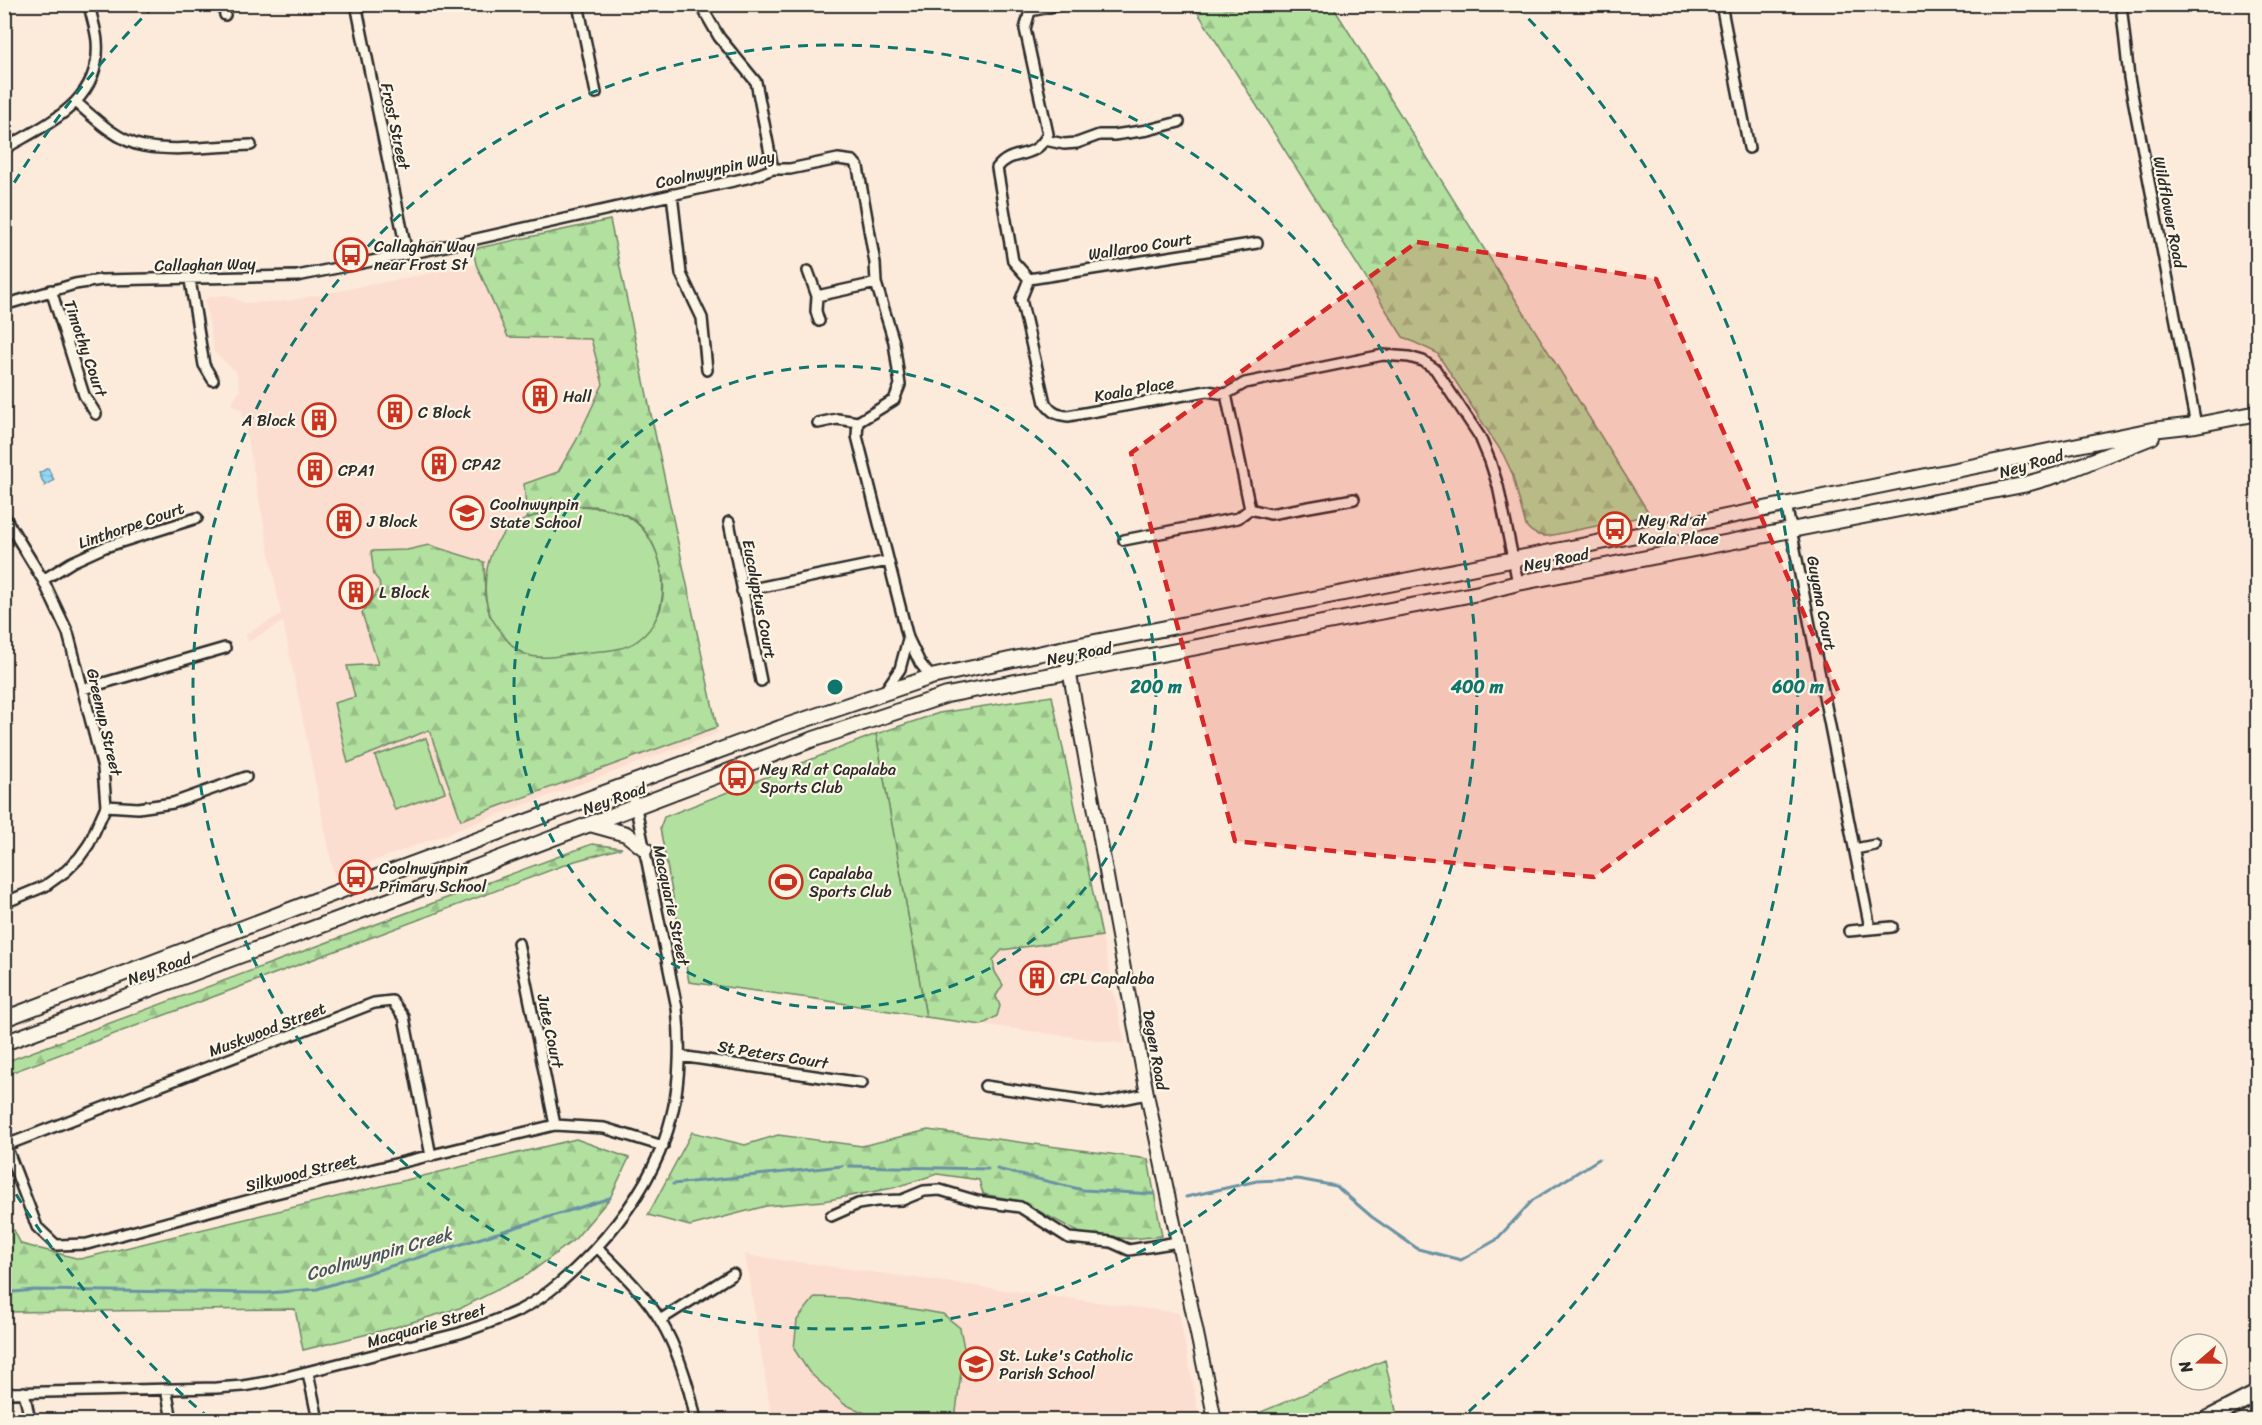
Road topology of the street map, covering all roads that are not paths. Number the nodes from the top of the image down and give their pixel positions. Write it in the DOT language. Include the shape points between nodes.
graph roads {
  1 [pos="89,4"];
  2 [pos="223,4"];
  3 [pos="356,4"];
  4 [pos="578,4"];
  5 [pos="700,4"];
  6 [pos="1065,4"];
  7 [pos="1721,4"];
  8 [pos="2121,4"];
  9 [pos="1028,8"];
  10 [pos="225,15"];
  11 [pos="596,93"];
  12 [pos="77,103"];
  13 [pos="1179,122"];
  14 [pos="1045,140"];
  15 [pos="251,145"];
  16 [pos="1749,148"];
  17 [pos="4,149"];
  18 [pos="773,169"];
  19 [pos="672,194"];
  20 [pos="1257,243"];
  21 [pos="407,254"];
  22 [pos="808,271"];
  23 [pos="1029,279"];
  24 [pos="190,280"];
  25 [pos="876,283"];
  26 [pos="51,290"];
  27 [pos="817,296"];
  28 [pos="4,305"];
  29 [pos="819,321"];
  30 [pos="707,370"];
  31 [pos="213,380"];
  32 [pos="1226,394"];
  33 [pos="2258,413"];
  34 [pos="96,414"];
  35 [pos="858,422"];
  36 [pos="818,423"];
  37 [pos="2196,425"];
  38 [pos="1354,499"];
  39 [pos="1786,504"];
  40 [pos="1250,509"];
  41 [pos="4,516"];
  42 [pos="197,518"];
  43 [pos="729,522"];
  44 [pos="1792,529"];
  45 [pos="1124,540"];
  46 [pos="1513,560"];
  47 [pos="888,561"];
  48 [pos="43,580"];
  49 [pos="1518,583"];
  50 [pos="742,591"];
  51 [pos="908,638"];
  52 [pos="225,648"];
  53 [pos="1065,648"];
  54 [pos="1070,672"];
  55 [pos="931,677"];
  56 [pos="761,681"];
  57 [pos="83,689"];
  58 [pos="885,691"];
  59 [pos="246,777"];
  60 [pos="628,786"];
  61 [pos="105,806"];
  62 [pos="636,808"];
  63 [pos="590,824"];
  64 [pos="1875,845"];
  65 [pos="645,849"];
  66 [pos="1855,849"];
  67 [pos="4,903"];
  68 [pos="1893,927"];
  69 [pos="1870,928"];
  70 [pos="1849,932"];
  71 [pos="518,944"];
  72 [pos="4,1019"];
  73 [pos="4,1043"];
  74 [pos="680,1056"];
  75 [pos="862,1083"];
  76 [pos="985,1086"];
  77 [pos="1147,1094"];
  78 [pos="555,1125"];
  79 [pos="5,1146"];
  80 [pos="663,1146"];
  81 [pos="431,1156"];
  82 [pos="831,1216"];
  83 [pos="1178,1242"];
  84 [pos="597,1246"];
  85 [pos="733,1274"];
  86 [pos="660,1320"];
  87 [pos="308,1373"];
  88 [pos="166,1389"];
  89 [pos="24,1392"];
  90 [pos="4,1393"];
  91 [pos="2258,1393"];
  92 [pos="30,1420"];
  93 [pos="172,1420"];
  94 [pos="318,1420"];
  95 [pos="696,1420"];
  96 [pos="1215,1420"];
  97 [pos="2206,1420"];
  1 -- 12 [label="street" via="97,61 90,83"];
  2 -- 10 [label="street"];
  3 -- 21 [label="street, Frost Street"];
  4 -- 11 [label="street"];
  5 -- 18 [label="street" via="719,37 756,82"];
  6 -- 9 [label="street"];
  7 -- 16 [label="street"];
  8 -- 37 [label="street, Wildflower Road" via="2129,78"];
  9 -- 14 [label="street" via="1025,28 1048,134"];
  12 -- 15 [label="street" via="119,136 141,146"];
  12 -- 17 [label="street"];
  13 -- 14 [label="street" via="1099,135 1077,143"];
  14 -- 23 [label="street" via="1032,152 1004,159 997,168 1013,261"];
  18 -- 19 [label="street, Coolnwynpin Way"];
  18 -- 25 [label="street, Coolnwynpin Way" via="838,159 853,161 858,167"];
  19 -- 21 [label="street, Coolnwynpin Way"];
  19 -- 30 [label="street" via="681,274 702,318"];
  20 -- 23 [label="street, Wallaroo Court"];
  21 -- 24 [label="street, Callaghan Way" via="297,276"];
  22 -- 27 [label="street"];
  23 -- 32 [label="street, Koala Place" via="1022,299 1045,403 1051,411 1068,416 1207,391"];
  24 -- 26 [label="street, Callaghan Way" via="101,280"];
  24 -- 31 [label="street" via="204,365"];
  25 -- 27 [label="street"];
  25 -- 35 [label="street, Coolnwynpin Way" via="894,342 900,385 894,400"];
  26 -- 28 [label="street, Callaghan Way"];
  26 -- 34 [label="street, Timothy Court" via="84,395"];
  27 -- 29 [label="street"];
  32 -- 40 [label="street"];
  32 -- 46 [label="street, Koala Place" via="1245,383 1383,355 1423,360 1435,369 1480,437 1498,486"];
  33 -- 37 [label="main road, Ney Road"];
  35 -- 36 [label="street" via="837,419"];
  35 -- 47 [label="street" via="857,436"];
  37 -- 39 [label="main road, Ney Road" via="2152,430"];
  37 -- 44 [label="main road, Ney Road" via="2148,438 2024,485"];
  38 -- 40 [label="street" via="1270,514"];
  39 -- 44 [label="street, Guyana Court"];
  39 -- 46 [label="main road, Ney Road"];
  40 -- 45 [label="street" via="1238,518"];
  41 -- 48 [label="street, Greenup Street"];
  42 -- 48 [label="street, Linthorpe Court" via="105,547"];
  43 -- 50 [label="street, Eucalyptus Court"];
  44 -- 49 [label="main road, Ney Road"];
  44 -- 66 [label="street, Guyana Court"];
  46 -- 49 [label="street, Koala Place"];
  46 -- 53 [label="main road, Ney Road"];
  47 -- 50 [label="street"];
  47 -- 51 [label="street"];
  48 -- 57 [label="street, Greenup Street" via="68,633"];
  49 -- 54 [label="main road, Ney Road" via="1479,594"];
  50 -- 56 [label="street, Eucalyptus Court"];
  51 -- 55 [label="street"];
  51 -- 58 [label="street" via="900,669"];
  52 -- 57 [label="street"];
  53 -- 54 [label="street, Degen Road"];
  53 -- 55 [label="main road, Ney Road"];
  54 -- 62 [label="main road, Ney Road" via="936,699 811,740"];
  54 -- 77 [label="street, Degen Road"];
  55 -- 58 [label="main road, Ney Road"];
  57 -- 61 [label="street, Greenup Street" via="103,768"];
  58 -- 60 [label="main road, Ney Road"];
  59 -- 61 [label="street" via="172,803 138,808"];
  60 -- 62 [label="street, Macquarie Street"];
  60 -- 72 [label="main road, Ney Road"];
  61 -- 67 [label="street, Greenup Street" via="88,844 66,871 32,892"];
  62 -- 63 [label="main road, Ney Road"];
  62 -- 65 [label="street, Macquarie Street"];
  63 -- 65 [label="main road" via="626,834"];
  63 -- 73 [label="main road, Ney Road"];
  64 -- 66 [label="street"];
  65 -- 74 [label="street, Macquarie Street" via="677,1008"];
  66 -- 69 [label="street, Guyana Court"];
  68 -- 69 [label="street"];
  69 -- 70 [label="street"];
  71 -- 78 [label="street, Jute Court"];
  74 -- 75 [label="street, St Peters Court"];
  74 -- 80 [label="street, Macquarie Street" via="673,1111"];
  76 -- 77 [label="street" via="1103,1103"];
  77 -- 83 [label="street, Degen Road"];
  78 -- 80 [label="street, Silkwood Street" via="604,1128"];
  78 -- 81 [label="street, Silkwood Street"];
  79 -- 81 [label="street, Silkwood Street" via="37,1227 56,1245 87,1244"];
  79 -- 81 [label="street, Muskwood Street" via="374,1003 392,1001 404,1017"];
  80 -- 84 [label="street, Macquarie Street" via="622,1220"];
  82 -- 83 [label="street" via="858,1204 902,1200 924,1191 940,1190 977,1201 1020,1207 1069,1238 1110,1242 1129,1250"];
  83 -- 96 [label="street, Degen Road"];
  84 -- 86 [label="street"];
  84 -- 87 [label="street, Macquarie Street" via="550,1291 490,1323"];
  85 -- 86 [label="street"];
  86 -- 95 [label="street" via="678,1357"];
  87 -- 88 [label="street, Macquarie Street" via="243,1386"];
  87 -- 94 [label="street"];
  88 -- 89 [label="street, Macquarie Street"];
  88 -- 93 [label="street"];
  89 -- 90 [label="street, Macquarie Street"];
  89 -- 92 [label="street"];
  91 -- 97 [label="main road"];
}
